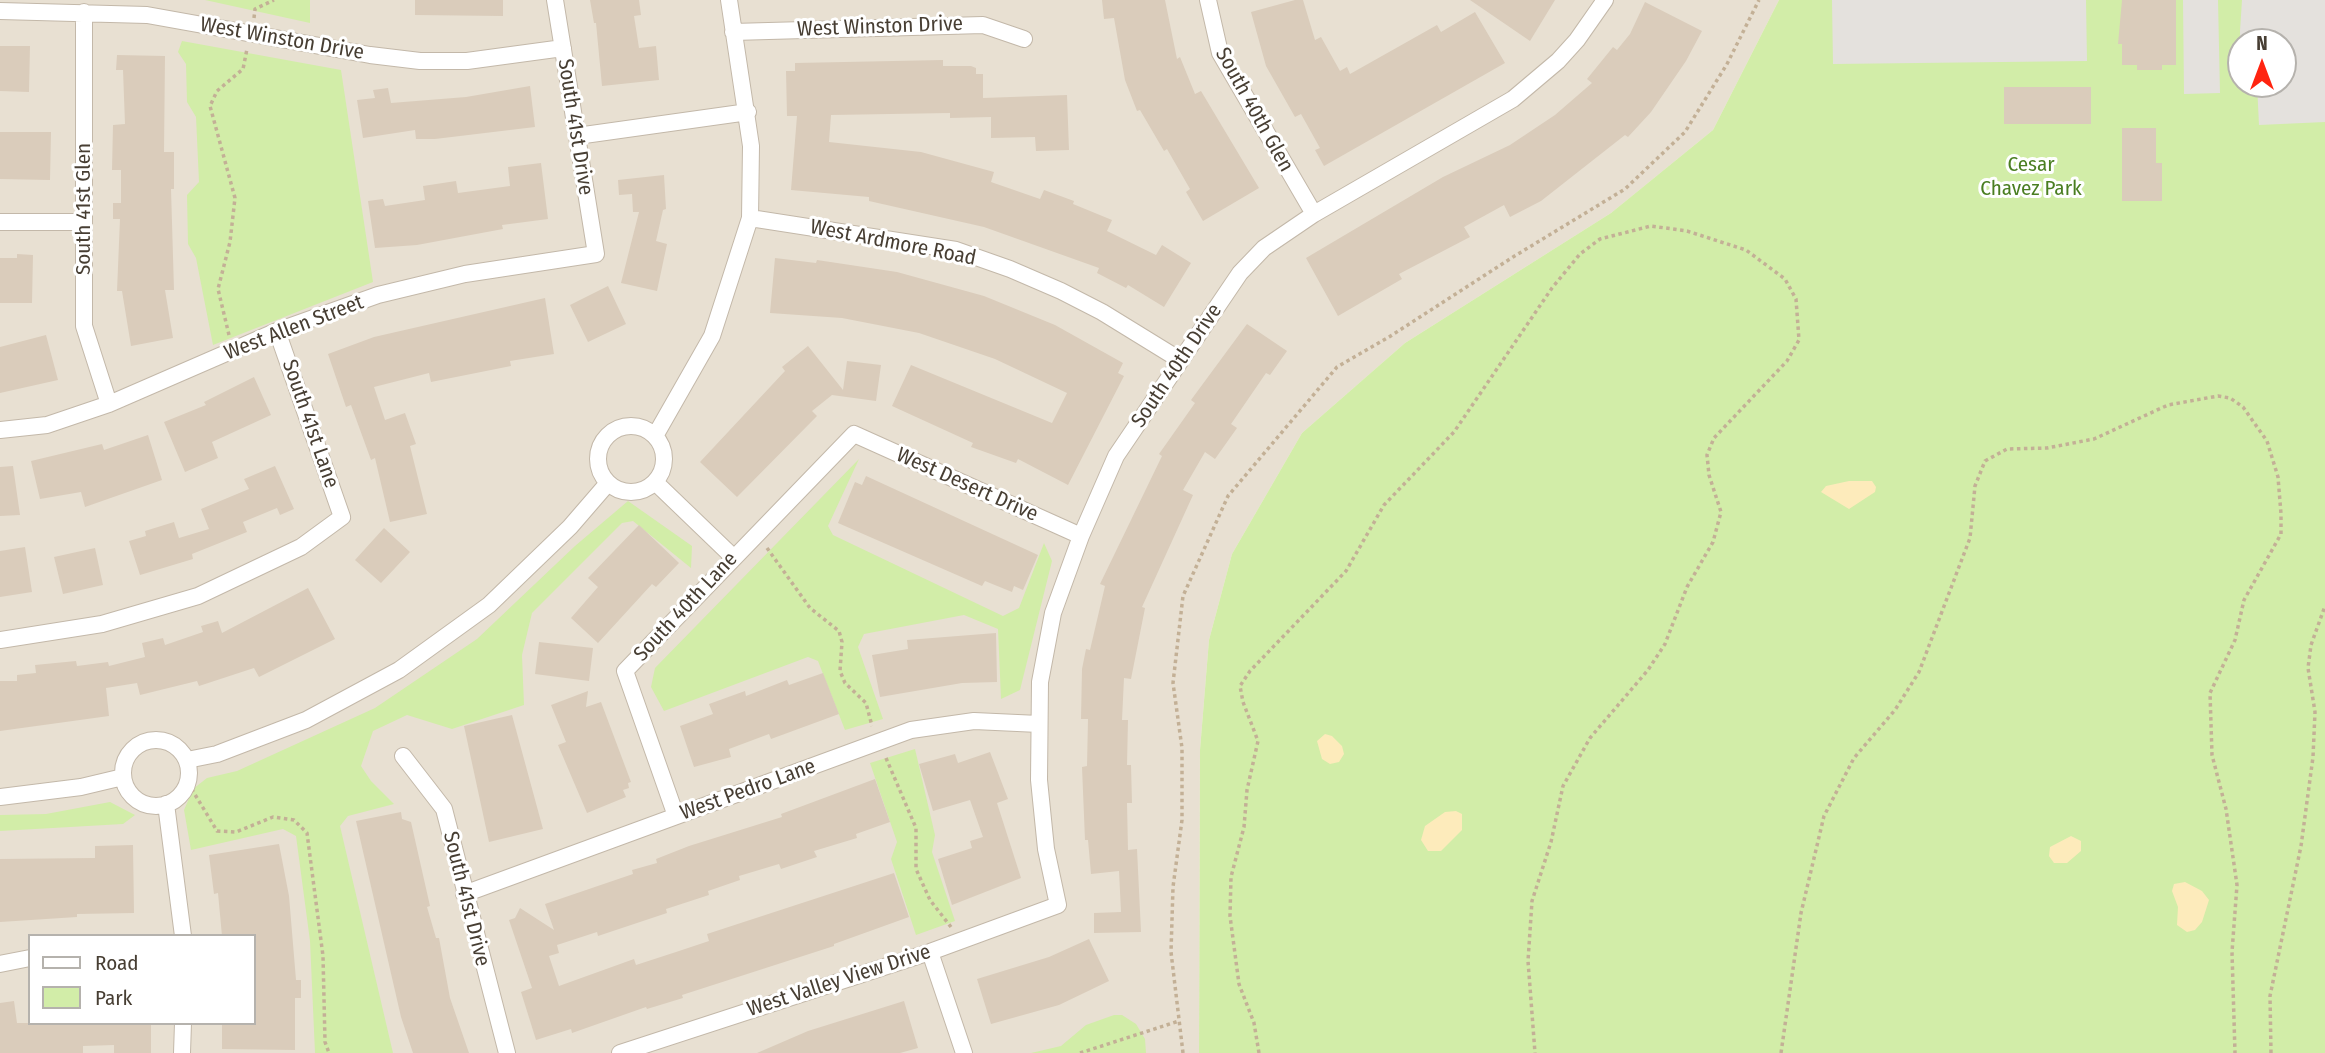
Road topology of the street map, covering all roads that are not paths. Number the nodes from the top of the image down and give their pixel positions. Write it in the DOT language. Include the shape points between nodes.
graph roads {
  1 [pos="555,0"];
  2 [pos="729,0"];
  3 [pos="1208,0"];
  4 [pos="1605,0"];
  5 [pos="0,11"];
  6 [pos="84,12"];
  7 [pos="733,32"];
  8 [pos="1024,39"];
  9 [pos="563,48"];
  10 [pos="748,112"];
  11 [pos="577,135"];
  12 [pos="1314,214"];
  13 [pos="750,218"];
  14 [pos="0,222"];
  15 [pos="83,222"];
  16 [pos="596,254"];
  17 [pos="277,331"];
  18 [pos="1181,360"];
  19 [pos="109,404"];
  20 [pos="0,430"];
  21 [pos="853,434"];
  22 [pos="655,436"];
  23 [pos="655,482"];
  24 [pos="608,483"];
  25 [pos="1081,536"];
  26 [pos="733,557"];
  27 [pos="0,640"];
  28 [pos="1039,724"];
  29 [pos="403,756"];
  30 [pos="187,760"];
  31 [pos="123,777"];
  32 [pos="0,797"];
  33 [pos="166,804"];
  34 [pos="676,816"];
  35 [pos="464,894"];
  36 [pos="1058,905"];
  37 [pos="183,934"];
  38 [pos="930,951"];
  39 [pos="28,957"];
  40 [pos="0,964"];
  41 [pos="183,1025"];
  42 [pos="182,1053"];
  43 [pos="507,1053"];
  44 [pos="620,1053"];
  45 [pos="964,1053"];
  1 -- 9 [label="street, South 41st Drive"];
  2 -- 7 [label="street"];
  3 -- 12 [label="street, South 40th Glen" via="1220,53"];
  4 -- 12 [label="street, South 40th Drive" via="1577,40 1513,99"];
  5 -- 6 [label="street, West Winston Drive"];
  6 -- 9 [label="street, West Winston Drive" via="147,15 421,61 467,61"];
  6 -- 15 [label="street, South 41st Glen"];
  7 -- 8 [label="street, West Winston Drive" via="983,24"];
  7 -- 10 [label="street"];
  9 -- 11 [label="street, South 41st Drive"];
  10 -- 11 [label="street"];
  10 -- 13 [label="street"];
  11 -- 16 [label="street, South 41st Drive"];
  12 -- 18 [label="street, South 40th Drive" via="1264,248 1240,273"];
  13 -- 18 [label="street, West Ardmore Road" via="956,250 1061,291"];
  13 -- 22 [label="street" via="712,336"];
  14 -- 15 [label="street"];
  15 -- 19 [label="street, South 41st Glen" via="84,326"];
  16 -- 17 [label="street, West Allen Street" via="465,274 378,295"];
  17 -- 19 [label="street, West Allen Street"];
  17 -- 27 [label="street, South 41st Lane" via="342,517 301,547 198,596 102,624"];
  18 -- 25 [label="street, South 40th Drive" via="1116,456"];
  19 -- 20 [label="street, West Allen Street" via="47,425"];
  21 -- 25 [label="street, West Desert Drive"];
  21 -- 26 [label="street, South 40th Lane"];
  22 -- 23 [label="street" via="664,464"];
  22 -- 24 [label="street" via="646,429 626,426 607,435 598,454 601,475"];
  23 -- 24 [label="street" via="626,492"];
  23 -- 26 [label="street"];
  24 -- 30 [label="street" via="570,527 489,605 399,670 306,720 217,754"];
  25 -- 28 [label="street, South 40th Drive" via="1053,613 1040,682"];
  26 -- 34 [label="street, South 40th Lane" via="625,671"];
  28 -- 34 [label="street, West Pedro Lane" via="974,721 911,730"];
  28 -- 36 [label="street, South 40th Drive" via="1046,849"];
  29 -- 35 [label="street, South 41st Drive" via="444,809"];
  30 -- 31 [label="street" via="173,745 153,740 128,757"];
  30 -- 33 [label="street" via="188,783"];
  31 -- 32 [label="street" via="81,788"];
  31 -- 33 [label="street" via="139,801"];
  33 -- 37 [label="street"];
  34 -- 35 [label="street, West Pedro Lane"];
  35 -- 43 [label="street, South 41st Drive"];
  36 -- 38 [label="street, West Valley View Drive"];
  38 -- 44 [label="street, West Valley View Drive"];
  38 -- 45 [label="street"];
  39 -- 40 [label="street"];
  41 -- 42 [label="street"];
}
